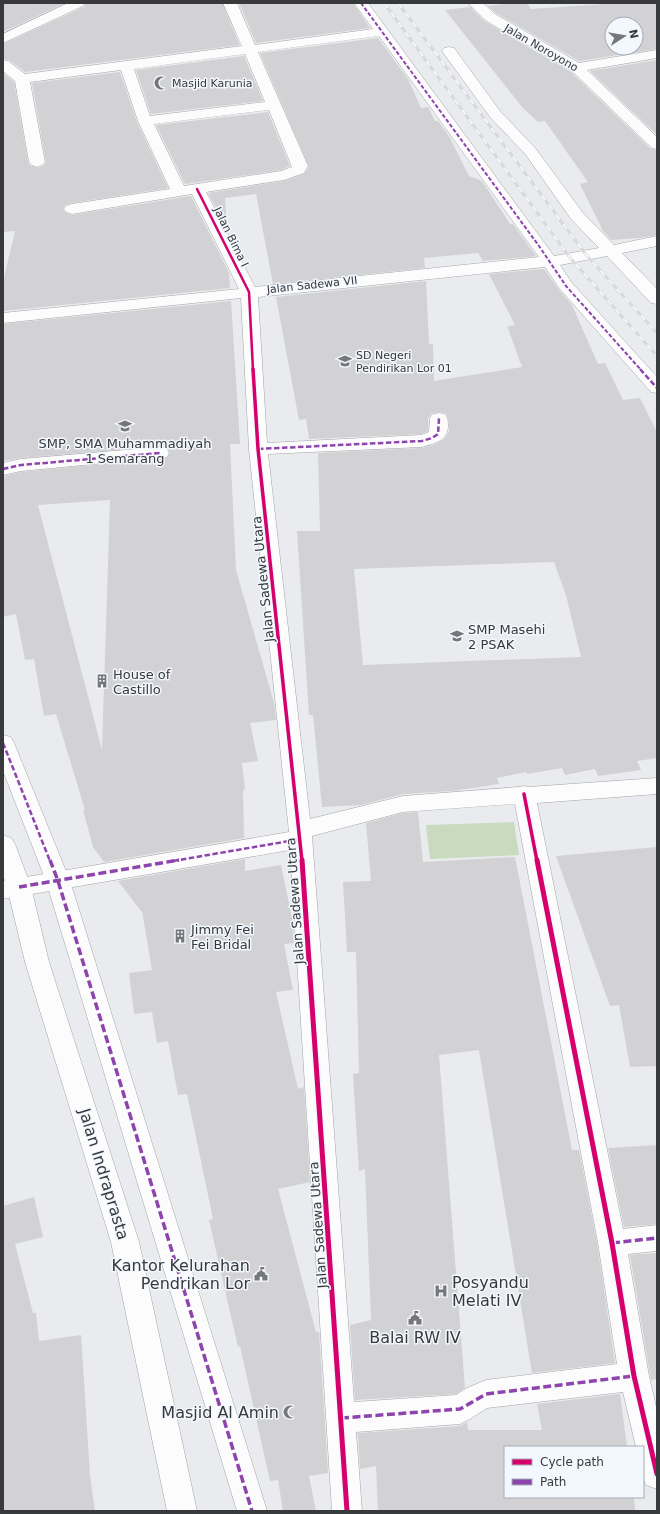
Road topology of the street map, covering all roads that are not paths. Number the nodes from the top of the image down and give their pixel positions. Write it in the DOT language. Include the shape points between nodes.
graph roads {
  1 [pos="78,3"];
  2 [pos="230,3"];
  3 [pos="361,3"];
  4 [pos="475,3"];
  5 [pos="382,32"];
  6 [pos="3,39"];
  7 [pos="250,49"];
  8 [pos="449,51"];
  9 [pos="657,54"];
  10 [pos="3,64"];
  11 [pos="126,66"];
  12 [pos="577,68"];
  13 [pos="22,79"];
  14 [pos="275,105"];
  15 [pos="146,121"];
  16 [pos="657,145"];
  17 [pos="37,162"];
  18 [pos="197,189"];
  19 [pos="180,192"];
  20 [pos="72,209"];
  21 [pos="657,241"];
  22 [pos="612,251"];
  23 [pos="557,261"];
  24 [pos="249,292"];
  25 [pos="657,299"];
  26 [pos="3,318"];
  27 [pos="657,388"];
  28 [pos="439,418"];
  29 [pos="258,450"];
  30 [pos="160,453"];
  31 [pos="3,468"];
  32 [pos="3,743"];
  33 [pos="656,789"];
  34 [pos="524,794"];
  35 [pos="300,835"];
  36 [pos="3,844"];
  37 [pos="58,881"];
  38 [pos="11,889"];
  39 [pos="657,1238"];
  40 [pos="612,1243"];
  41 [pos="634,1376"];
  42 [pos="341,1418"];
  43 [pos="657,1474"];
  44 [pos="182,1511"];
  45 [pos="252,1511"];
  46 [pos="348,1511"];
  1 -- 6 [label="street"];
  2 -- 7 [label="street"];
  3 -- 5 [label="street"];
  4 -- 12 [label="street, Jalan Noroyono" via="490,18"];
  5 -- 7 [label="street"];
  5 -- 23 [label="street"];
  7 -- 11 [label="street"];
  7 -- 14 [label="street"];
  8 -- 22 [label="street" via="495,114 531,152 577,216"];
  9 -- 12 [label="street"];
  10 -- 13 [label="street"];
  11 -- 13 [label="street"];
  11 -- 15 [label="street"];
  12 -- 16 [label="street, Jalan Noroyono"];
  13 -- 17 [label="street"];
  14 -- 15 [label="street"];
  14 -- 18 [label="street" via="300,166 299,170 284,175"];
  15 -- 19 [label="street"];
  18 -- 19 [label="street"];
  18 -- 24 [label="street, Jalan Bima I"];
  19 -- 20 [label="street"];
  21 -- 22 [label="street, Jalan Sadewa VII"];
  22 -- 23 [label="street, Jalan Sadewa VII"];
  22 -- 25 [label="street"];
  23 -- 24 [label="street, Jalan Sadewa VII"];
  23 -- 27 [label="street" via="566,286"];
  24 -- 26 [label="street, Jalan Sadewa VII"];
  24 -- 29 [label="street, Jalan Sadewa Utara"];
  28 -- 29 [label="street" via="438,434 422,441"];
  29 -- 35 [label="street, Jalan Sadewa Utara"];
  30 -- 31 [label="street"];
  32 -- 37 [label="street"];
  33 -- 34 [label="street"];
  34 -- 35 [label="street" via="402,804"];
  34 -- 40 [label="street"];
  35 -- 37 [label="street"];
  35 -- 42 [label="street, Jalan Sadewa Utara"];
  36 -- 38 [label="street, Jalan Indraprasta"];
  37 -- 38 [label="street"];
  37 -- 45 [label="street"];
  38 -- 44 [label="street, Jalan Indraprasta" via="37,962 125,1242"];
  39 -- 40 [label="street"];
  40 -- 41 [label="street"];
  41 -- 42 [label="street" via="486,1394 460,1409"];
  41 -- 43 [label="street"];
  42 -- 46 [label="street, Jalan Sadewa Utara"];
}
